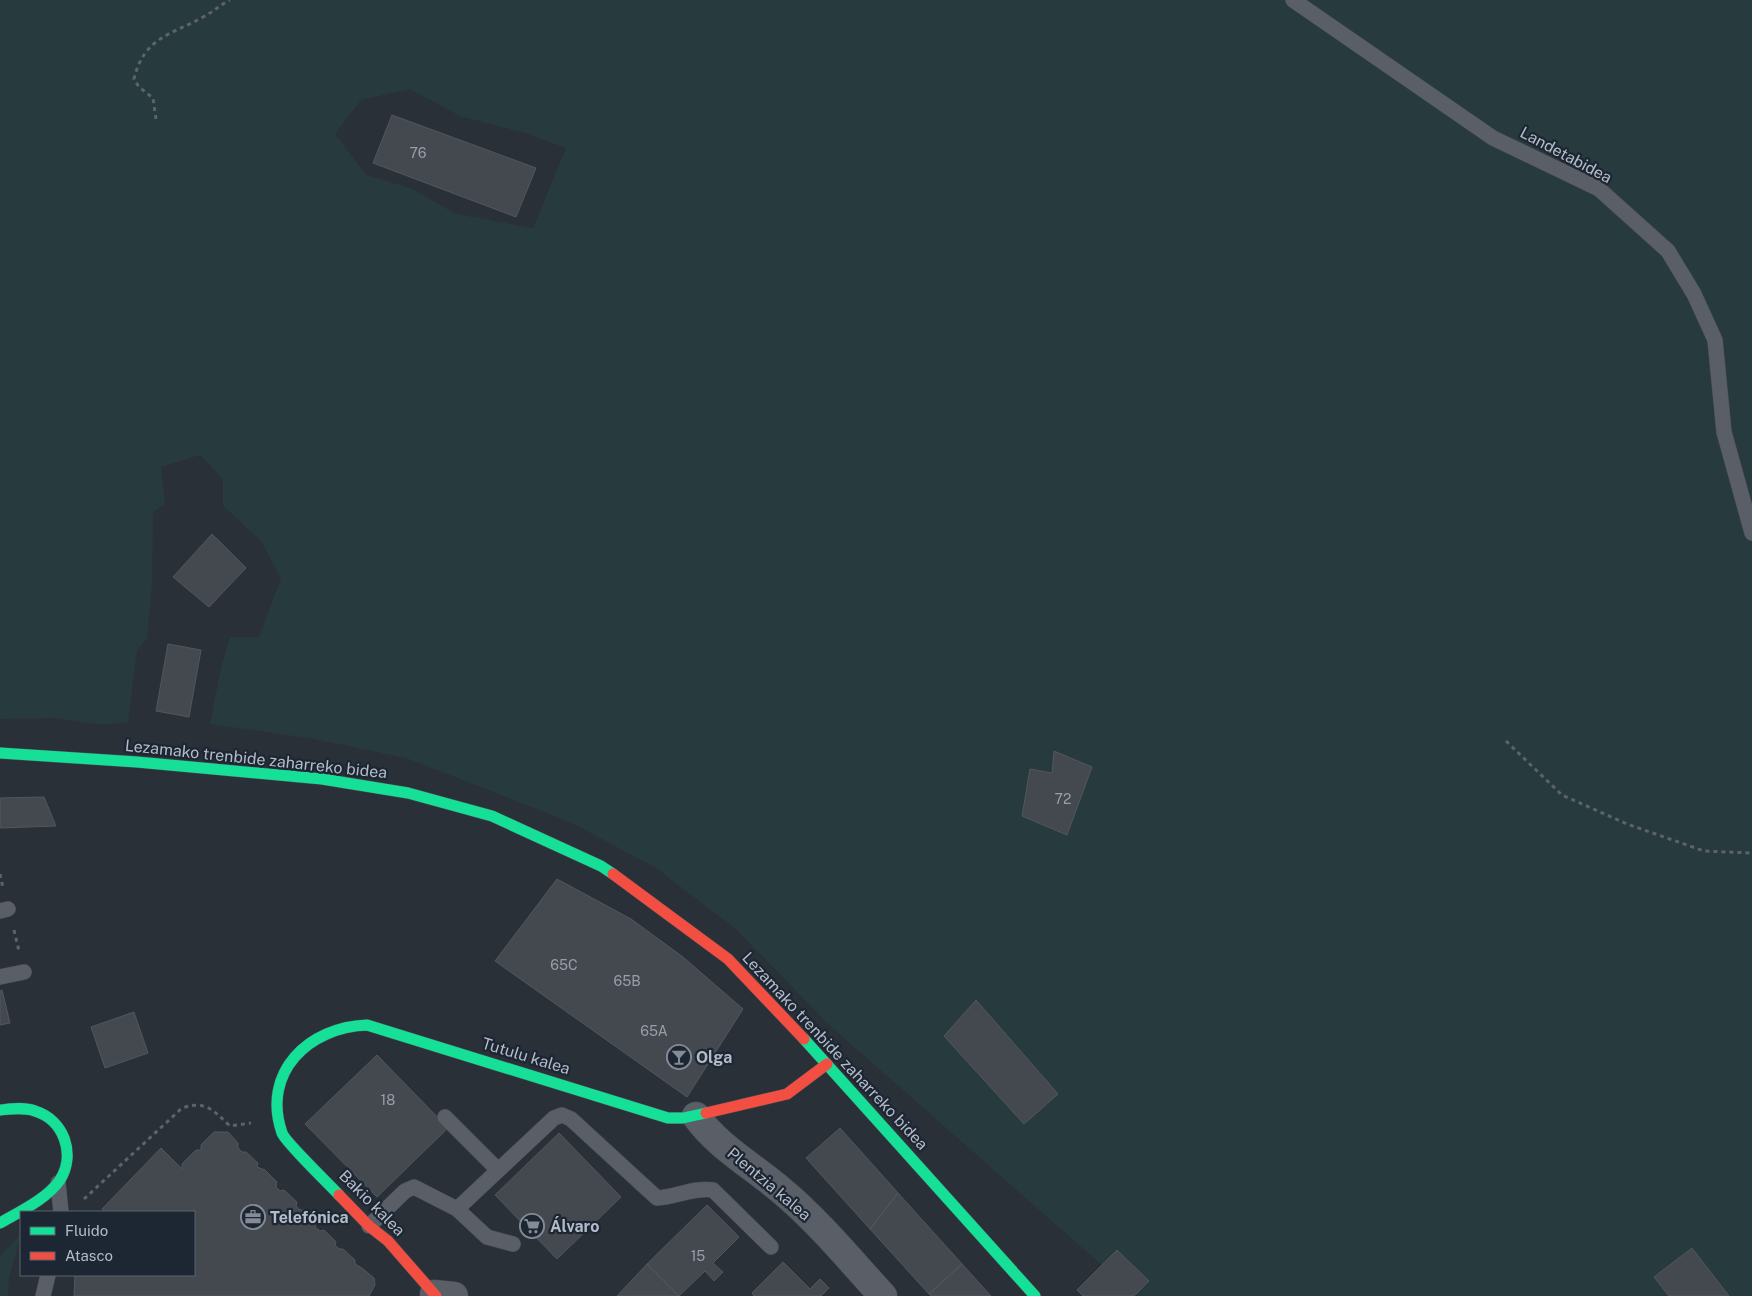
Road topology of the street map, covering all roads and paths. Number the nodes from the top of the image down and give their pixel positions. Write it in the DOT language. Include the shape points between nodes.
graph roads {
  1 [pos="230,0"];
  2 [pos="1293,0"];
  3 [pos="156,118"];
  4 [pos="1752,533"];
  5 [pos="1506,741"];
  6 [pos="0,753"];
  7 [pos="1752,853"];
  8 [pos="24,972"];
  9 [pos="0,977"];
  10 [pos="827,1064"];
  11 [pos="0,1110"];
  12 [pos="696,1116"];
  13 [pos="445,1117"];
  14 [pos="230,1126"];
  15 [pos="282,1135"];
  16 [pos="498,1170"];
  17 [pos="58,1183"];
  18 [pos="81,1202"];
  19 [pos="457,1209"];
  20 [pos="61,1211"];
  21 [pos="0,1223"];
  22 [pos="369,1226"];
  23 [pos="513,1244"];
  24 [pos="770,1247"];
  25 [pos="48,1276"];
  26 [pos="441,1295"];
  27 [pos="43,1296"];
  28 [pos="883,1296"];
  29 [pos="1035,1296"];
  1 -- 3 [label="path" via="159,38 147,51 134,79 153,98"];
  2 -- 4 [label="lane, Landetabidea" via="1493,138 1599,189 1668,251 1694,294 1715,340 1724,432"];
  5 -- 7 [label="path" via="1562,795 1627,824 1704,851"];
  6 -- 10 [label="street, Lezamako trenbide zaharreko bidea" via="331,780 408,793 492,816 601,866 672,916 728,959"];
  8 -- 9 [label="lane"];
  10 -- 12 [label="street, Tutulu kalea" via="786,1094"];
  10 -- 29 [label="street, Lezamako trenbide zaharreko bidea"];
  11 -- 17 [label="street" via="37,1111 58,1125 68,1145 68,1164"];
  12 -- 15 [label="street, Tutulu kalea" via="668,1118 405,1035 353,1024 320,1035 292,1061 279,1093"];
  12 -- 28 [label="street, Plentzia kalea" via="708,1134 806,1212"];
  13 -- 16 [label="lane"];
  14 -- 18 [label="path" via="203,1105 192,1104 182,1108"];
  15 -- 22 [label="street, Bakio kalea"];
  16 -- 19 [label="lane"];
  16 -- 24 [label="lane" via="554,1118 562,1115 571,1119 657,1198 670,1198 701,1188 713,1190"];
  17 -- 20 [label="lane"];
  17 -- 21 [label="street"];
  19 -- 22 [label="lane" via="414,1187 405,1191"];
  19 -- 23 [label="lane" via="487,1237"];
  22 -- 26 [label="street, Bakio kalea"];
  25 -- 27 [label="lane"];
}
